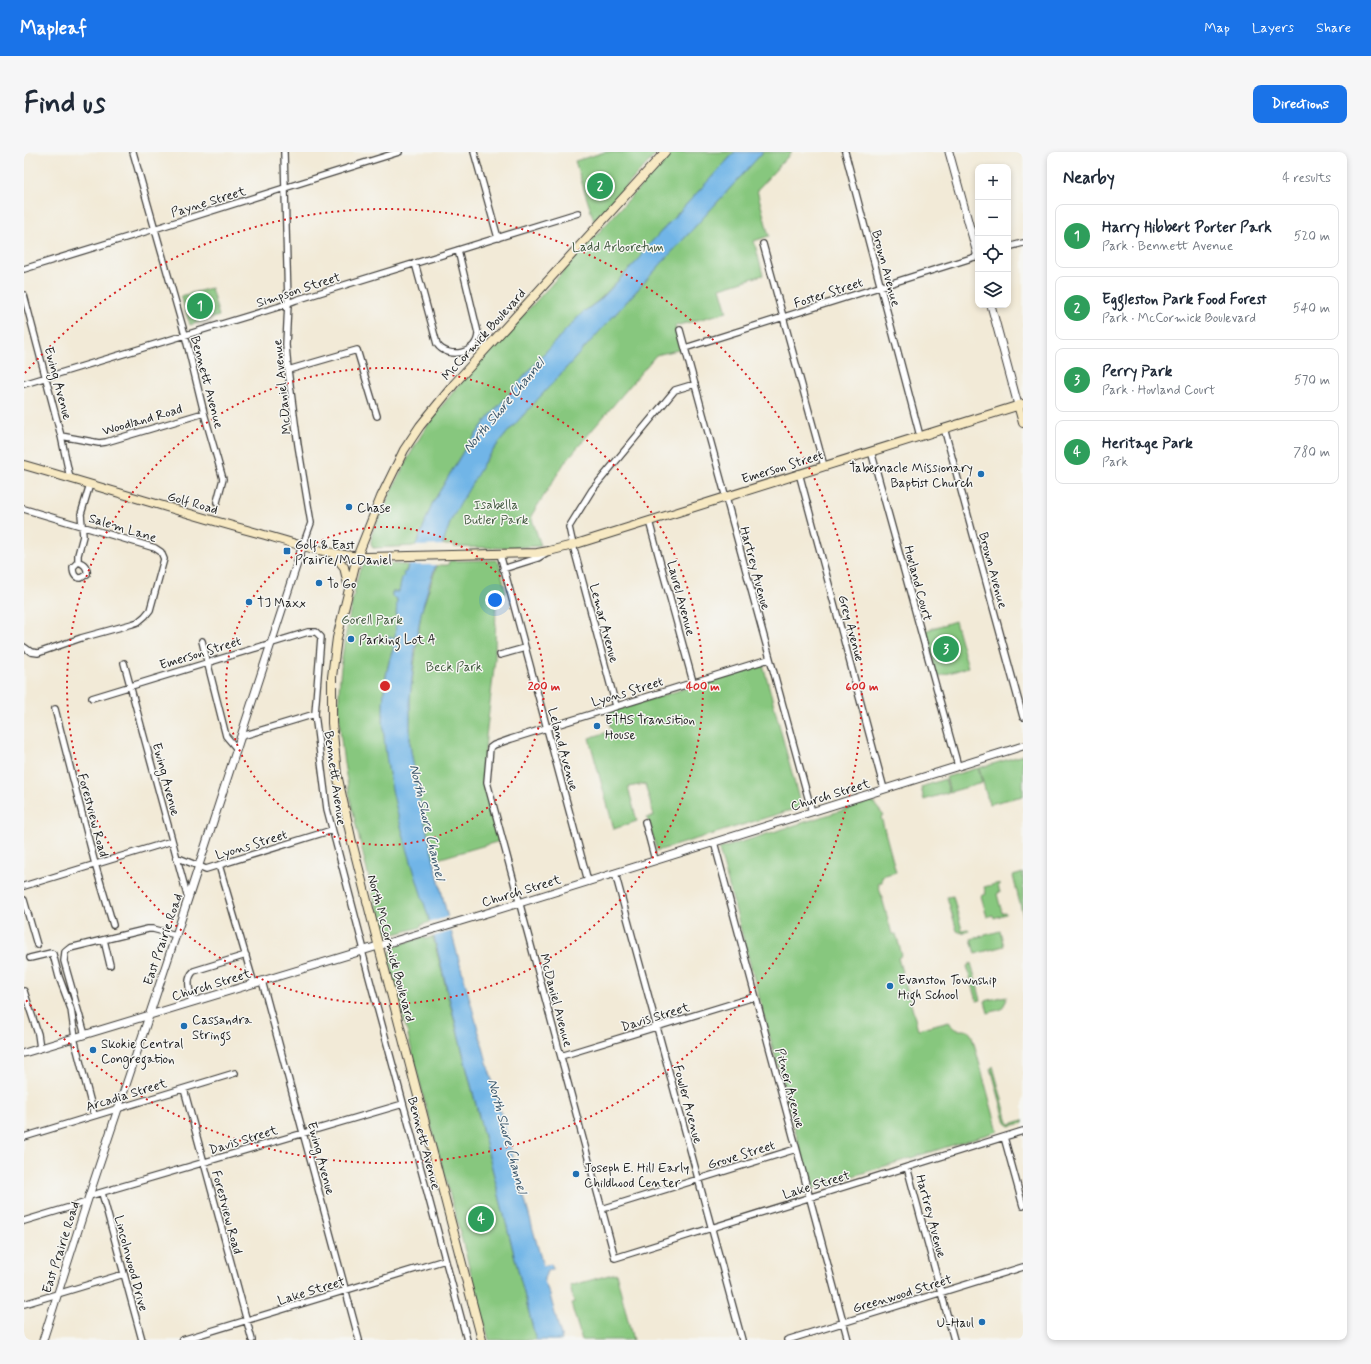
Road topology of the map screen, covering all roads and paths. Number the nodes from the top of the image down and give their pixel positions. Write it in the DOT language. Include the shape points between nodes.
graph roads {
  1 [pos="133,152"];
  2 [pos="284,152"];
  3 [pos="399,152"];
  4 [pos="474,152"];
  5 [pos="665,152"];
  6 [pos="846,152"];
  7 [pos="950,152"];
  8 [pos="284,188"];
  9 [pos="578,213"];
  10 [pos="154,229"];
  11 [pos="498,238"];
  12 [pos="1023,243"];
  13 [pos="763,244"];
  14 [pos="975,246"];
  15 [pos="1011,246"];
  16 [pos="458,250"];
  17 [pos="975,258"];
  18 [pos="415,263"];
  19 [pos="24,268"];
  20 [pos="881,287"];
  21 [pos="24,295"];
  22 [pos="288,303"];
  23 [pos="992,308"];
  24 [pos="783,318"];
  25 [pos="680,330"];
  26 [pos="185,335"];
  27 [pos="685,348"];
  28 [pos="288,370"];
  29 [pos="46,377"];
  30 [pos="24,384"];
  31 [pos="695,384"];
  32 [pos="1021,404"];
  33 [pos="204,413"];
  34 [pos="377,416"];
  35 [pos="1023,423"];
  36 [pos="944,428"];
  37 [pos="61,436"];
  38 [pos="920,436"];
  39 [pos="871,451"];
  40 [pos="24,465"];
  41 [pos="824,466"];
  42 [pos="799,474"];
  43 [pos="70,478"];
  44 [pos="90,484"];
  45 [pos="725,497"];
  46 [pos="217,502"];
  47 [pos="24,509"];
  48 [pos="649,520"];
  49 [pos="82,527"];
  50 [pos="303,545"];
  51 [pos="572,545"];
  52 [pos="549,551"];
  53 [pos="333,553"];
  54 [pos="500,554"];
  55 [pos="357,556"];
  56 [pos="78,562"];
  57 [pos="503,569"];
  58 [pos="349,588"];
  59 [pos="316,632"];
  60 [pos="202,640"];
  61 [pos="272,643"];
  62 [pos="24,647"];
  63 [pos="525,648"];
  64 [pos="500,656"];
  65 [pos="769,659"];
  66 [pos="207,663"];
  67 [pos="124,664"];
  68 [pos="693,682"];
  69 [pos="130,686"];
  70 [pos="92,698"];
  71 [pos="616,706"];
  72 [pos="55,709"];
  73 [pos="316,714"];
  74 [pos="1023,717"];
  75 [pos="546,728"];
  76 [pos="242,736"];
  77 [pos="492,746"];
  78 [pos="1023,746"];
  79 [pos="238,749"];
  80 [pos="958,766"];
  81 [pos="884,789"];
  82 [pos="812,812"];
  83 [pos="645,822"];
  84 [pos="332,830"];
  85 [pos="172,841"];
  86 [pos="714,842"];
  87 [pos="176,857"];
  88 [pos="656,860"];
  89 [pos="95,864"];
  90 [pos="219,865"];
  91 [pos="199,866"];
  92 [pos="615,873"];
  93 [pos="588,881"];
  94 [pos="24,886"];
  95 [pos="188,899"];
  96 [pos="24,900"];
  97 [pos="520,903"];
  98 [pos="113,925"];
  99 [pos="176,935"];
  100 [pos="104,940"];
  101 [pos="37,945"];
  102 [pos="379,946"];
  103 [pos="363,951"];
  104 [pos="246,955"];
  105 [pos="30,958"];
  106 [pos="110,965"];
  107 [pos="262,981"];
  108 [pos="254,984"];
  109 [pos="24,992"];
  110 [pos="754,997"];
  111 [pos="192,1002"];
  112 [pos="149,1016"];
  113 [pos="657,1027"];
  114 [pos="85,1035"];
  115 [pos="74,1038"];
  116 [pos="40,1048"];
  117 [pos="24,1053"];
  118 [pos="561,1056"];
  119 [pos="235,1073"];
  120 [pos="184,1089"];
  121 [pos="403,1104"];
  122 [pos="118,1108"];
  123 [pos="94,1115"];
  124 [pos="1023,1131"];
  125 [pos="304,1132"];
  126 [pos="24,1137"];
  127 [pos="1004,1137"];
  128 [pos="796,1149"];
  129 [pos="204,1162"];
  130 [pos="907,1167"];
  131 [pos="698,1179"];
  132 [pos="102,1193"];
  133 [pos="809,1198"];
  134 [pos="88,1199"];
  135 [pos="1023,1206"];
  136 [pos="602,1210"];
  137 [pos="24,1221"];
  138 [pos="712,1228"];
  139 [pos="615,1258"];
  140 [pos="446,1260"];
  141 [pos="1023,1267"];
  142 [pos="124,1274"];
  143 [pos="346,1291"];
  144 [pos="941,1292"];
  145 [pos="58,1294"];
  146 [pos="24,1304"];
  147 [pos="247,1320"];
  148 [pos="843,1323"];
  149 [pos="43,1340"];
  150 [pos="142,1340"];
  151 [pos="182,1340"];
  152 [pos="252,1340"];
  153 [pos="359,1340"];
  154 [pos="467,1340"];
  155 [pos="482,1340"];
  156 [pos="742,1340"];
  157 [pos="787,1340"];
  158 [pos="848,1340"];
  159 [pos="954,1340"];
  1 -- 10 [label="street, Bennett Avenue"];
  2 -- 8 [label="street, McDaniel Avenue"];
  3 -- 8 [label="street, Payne Street"];
  4 -- 11 [label="street"];
  5 -- 55 [label="main road, McCormick Boulevard" via="455,383 420,426 404,450 381,497"];
  6 -- 20 [label="street, Brown Avenue"];
  7 -- 14 [label="street"];
  8 -- 10 [label="street, Payne Street"];
  8 -- 22 [label="street, McDaniel Avenue"];
  9 -- 11 [label="street, Simpson Street"];
  10 -- 19 [label="street, Payne Street"];
  10 -- 26 [label="street, Bennett Avenue"];
  11 -- 16 [label="street, Simpson Street"];
  12 -- 15 [label="street"];
  13 -- 24 [label="street"];
  16 -- 18 [label="street, Simpson Street"];
  16 -- 18 [label="street" via="478,333 473,347 458,354 448,352 437,344"];
  17 -- 20 [label="street, Foster Street"];
  18 -- 22 [label="street, Simpson Street"];
  20 -- 24 [label="street, Foster Street"];
  20 -- 38 [label="street, Brown Avenue"];
  21 -- 29 [label="street, Ewing Avenue"];
  22 -- 26 [label="street, Simpson Street"];
  22 -- 28 [label="street, McDaniel Avenue"];
  23 -- 32 [label="street"];
  24 -- 27 [label="street, Foster Street"];
  24 -- 41 [label="street"];
  25 -- 27 [label="street, Hartrey Avenue"];
  26 -- 29 [label="street, Simpson Street"];
  26 -- 33 [label="street, Bennett Avenue"];
  27 -- 31 [label="street, Hartrey Avenue"];
  28 -- 34 [label="street" via="357,350"];
  28 -- 50 [label="street, McDaniel Avenue" via="311,523"];
  29 -- 30 [label="street, Simpson Street"];
  29 -- 37 [label="street, Ewing Avenue"];
  31 -- 45 [label="street, Hartrey Avenue"];
  31 -- 51 [label="street" via="675,390 592,490 569,526"];
  32 -- 35 [label="main road"];
  32 -- 36 [label="main road, Emerson Street"];
  33 -- 37 [label="street, Woodland Road" via="106,442"];
  33 -- 46 [label="street, Bennett Avenue" via="223,479"];
  36 -- 38 [label="main road, Emerson Street"];
  36 -- 74 [label="street, Brown Avenue"];
  37 -- 43 [label="street, Ewing Avenue"];
  38 -- 39 [label="main road, Emerson Street"];
  39 -- 41 [label="main road, Emerson Street"];
  39 -- 80 [label="street, Hovland Court"];
  40 -- 43 [label="main road, Golf Road"];
  41 -- 42 [label="main road, Emerson Street"];
  42 -- 45 [label="main road, Emerson Street"];
  42 -- 81 [label="street, Grey Avenue"];
  43 -- 44 [label="main road, Golf Road"];
  44 -- 49 [label="street" via="81,514"];
  44 -- 50 [label="main road, Golf Road"];
  45 -- 48 [label="main road, Emerson Street"];
  45 -- 65 [label="street, Hartrey Avenue"];
  47 -- 49 [label="street, Salem Lane"];
  48 -- 51 [label="main road, Emerson Street"];
  48 -- 68 [label="street, Laurel Avenue"];
  49 -- 56 [label="street"];
  49 -- 62 [label="street, Salem Lane" via="155,548 161,552 164,562 150,610 138,622 42,652 31,652"];
  50 -- 53 [label="main road, Golf Road"];
  50 -- 61 [label="street, East Prairie Road"];
  51 -- 52 [label="main road, Emerson Street"];
  51 -- 71 [label="street, Lemar Avenue"];
  52 -- 54 [label="main road, Emerson Street"];
  52 -- 57 [label="street, Emerson Street" via="538,558"];
  53 -- 55 [label="main road, Golf Road"];
  53 -- 58 [label="main road" via="344,567"];
  54 -- 55 [label="main road, Emerson Street"];
  54 -- 57 [label="street, Leland Avenue"];
  55 -- 58 [label="main road, North McCormick Boulevard"];
  57 -- 63 [label="street, Leland Avenue"];
  58 -- 102 [label="main road, North McCormick Boulevard" via="334,655 332,723 337,774"];
  59 -- 61 [label="street, Emerson Street"];
  59 -- 73 [label="street, Bennett Avenue" via="321,637"];
  60 -- 66 [label="street"];
  61 -- 66 [label="street, Emerson Street"];
  61 -- 76 [label="street, East Prairie Road"];
  63 -- 64 [label="street"];
  63 -- 75 [label="street, Leland Avenue"];
  65 -- 68 [label="street, Lyons Street"];
  65 -- 82 [label="street, Hartrey Avenue"];
  66 -- 69 [label="street, Emerson Street"];
  66 -- 79 [label="street" via="226,736"];
  67 -- 69 [label="street, Ewing Avenue"];
  68 -- 71 [label="street, Lyons Street"];
  69 -- 70 [label="street, Emerson Street"];
  69 -- 85 [label="street, Ewing Avenue"];
  71 -- 75 [label="street, Lyons Street"];
  72 -- 89 [label="street, Forestview Road"];
  73 -- 76 [label="street"];
  73 -- 84 [label="street, Bennett Avenue" via="327,809"];
  75 -- 77 [label="street, Lyons Street"];
  75 -- 93 [label="street, Leland Avenue"];
  76 -- 79 [label="street, East Prairie Road"];
  77 -- 97 [label="street, McDaniel Avenue" via="487,782"];
  78 -- 80 [label="street, Church Street"];
  79 -- 91 [label="street, East Prairie Road"];
  80 -- 81 [label="street, Church Street"];
  81 -- 82 [label="street, Church Street"];
  82 -- 86 [label="street, Church Street"];
  83 -- 88 [label="street"];
  84 -- 90 [label="street, Lyons Street"];
  84 -- 103 [label="street, Bennett Avenue"];
  85 -- 87 [label="street, Ewing Avenue"];
  85 -- 89 [label="street"];
  86 -- 88 [label="street, Church Street"];
  86 -- 110 [label="street, Pitner Avenue"];
  87 -- 91 [label="street, Lyons Street"];
  87 -- 95 [label="street, Ewing Avenue"];
  88 -- 92 [label="street, Church Street"];
  89 -- 94 [label="street"];
  89 -- 98 [label="street, Forestview Road"];
  90 -- 91 [label="street, Lyons Street" via="206,869"];
  90 -- 104 [label="street"];
  91 -- 95 [label="street, East Prairie Road"];
  92 -- 93 [label="street, Church Street"];
  92 -- 113 [label="street, Fowler Avenue"];
  93 -- 97 [label="street, Church Street"];
  95 -- 99 [label="street, East Prairie Road"];
  96 -- 101 [label="street"];
  97 -- 102 [label="street, Church Street"];
  97 -- 118 [label="street, McDaniel Avenue"];
  99 -- 100 [label="street" via="153,929"];
  99 -- 112 [label="street, East Prairie Road"];
  100 -- 106 [label="street"];
  100 -- 114 [label="street" via="70,948 65,952 64,961"];
  102 -- 103 [label="street, Church Street"];
  102 -- 155 [label="main road, North McCormick Boulevard"];
  103 -- 107 [label="street, Church Street"];
  103 -- 121 [label="street, Bennett Avenue"];
  104 -- 108 [label="street"];
  104 -- 111 [label="street" via="190,975 188,982"];
  105 -- 115 [label="street" via="53,954 70,1009"];
  107 -- 108 [label="street, Church Street"];
  107 -- 125 [label="street, Ewing Avenue"];
  108 -- 111 [label="street, Church Street"];
  109 -- 116 [label="street"];
  110 -- 113 [label="street, Davis Street"];
  110 -- 128 [label="street, Pitner Avenue"];
  111 -- 112 [label="street, Church Street"];
  112 -- 114 [label="street, Church Street"];
  112 -- 122 [label="street, East Prairie Road"];
  113 -- 118 [label="street, Davis Street"];
  113 -- 131 [label="street, Fowler Avenue"];
  114 -- 115 [label="street, Church Street"];
  115 -- 116 [label="street, Church Street"];
  115 -- 123 [label="street"];
  116 -- 117 [label="street, Church Street"];
  118 -- 136 [label="street, McDaniel Avenue"];
  119 -- 120 [label="street, Arcadia Street"];
  120 -- 122 [label="street, Arcadia Street"];
  120 -- 129 [label="street, Forestview Road"];
  121 -- 125 [label="street, Davis Street"];
  121 -- 140 [label="street, Bennett Avenue"];
  122 -- 123 [label="street, Arcadia Street"];
  122 -- 134 [label="street, East Prairie Road"];
  123 -- 126 [label="street, Arcadia Street"];
  124 -- 127 [label="street, Lake Street"];
  125 -- 129 [label="street, Davis Street"];
  125 -- 143 [label="street, Ewing Avenue"];
  127 -- 130 [label="street, Lake Street"];
  127 -- 135 [label="street"];
  128 -- 131 [label="street, Grove Street"];
  128 -- 133 [label="street, Pitner Avenue"];
  129 -- 132 [label="street, Davis Street"];
  129 -- 147 [label="street, Forestview Road"];
  130 -- 133 [label="street, Lake Street"];
  130 -- 144 [label="street, Hartrey Avenue"];
  131 -- 136 [label="street, Grove Street"];
  131 -- 138 [label="street, Fowler Avenue"];
  132 -- 134 [label="street, Davis Street"];
  132 -- 142 [label="street, Lincolnwood Drive"];
  133 -- 138 [label="street, Lake Street"];
  133 -- 148 [label="street, Pitner Avenue"];
  134 -- 137 [label="street, Davis Street"];
  134 -- 145 [label="street, East Prairie Road"];
  136 -- 139 [label="street, McDaniel Avenue"];
  138 -- 139 [label="street, Lake Street"];
  138 -- 156 [label="street, Fowler Avenue"];
  140 -- 143 [label="street, Lake Street"];
  140 -- 154 [label="street, Bennett Avenue"];
  141 -- 144 [label="street, Greenwood Street"];
  142 -- 145 [label="street"];
  142 -- 150 [label="street, Lincolnwood Drive"];
  143 -- 147 [label="street, Lake Street"];
  143 -- 153 [label="street, Ewing Avenue"];
  144 -- 148 [label="street, Greenwood Street"];
  144 -- 159 [label="street, Hartrey Avenue"];
  145 -- 146 [label="street"];
  145 -- 149 [label="street, East Prairie Road"];
  147 -- 151 [label="street, Lake Street"];
  147 -- 152 [label="street, Forestview Road"];
  148 -- 157 [label="street, Greenwood Street"];
  148 -- 158 [label="street, Pitner Avenue"];
}
